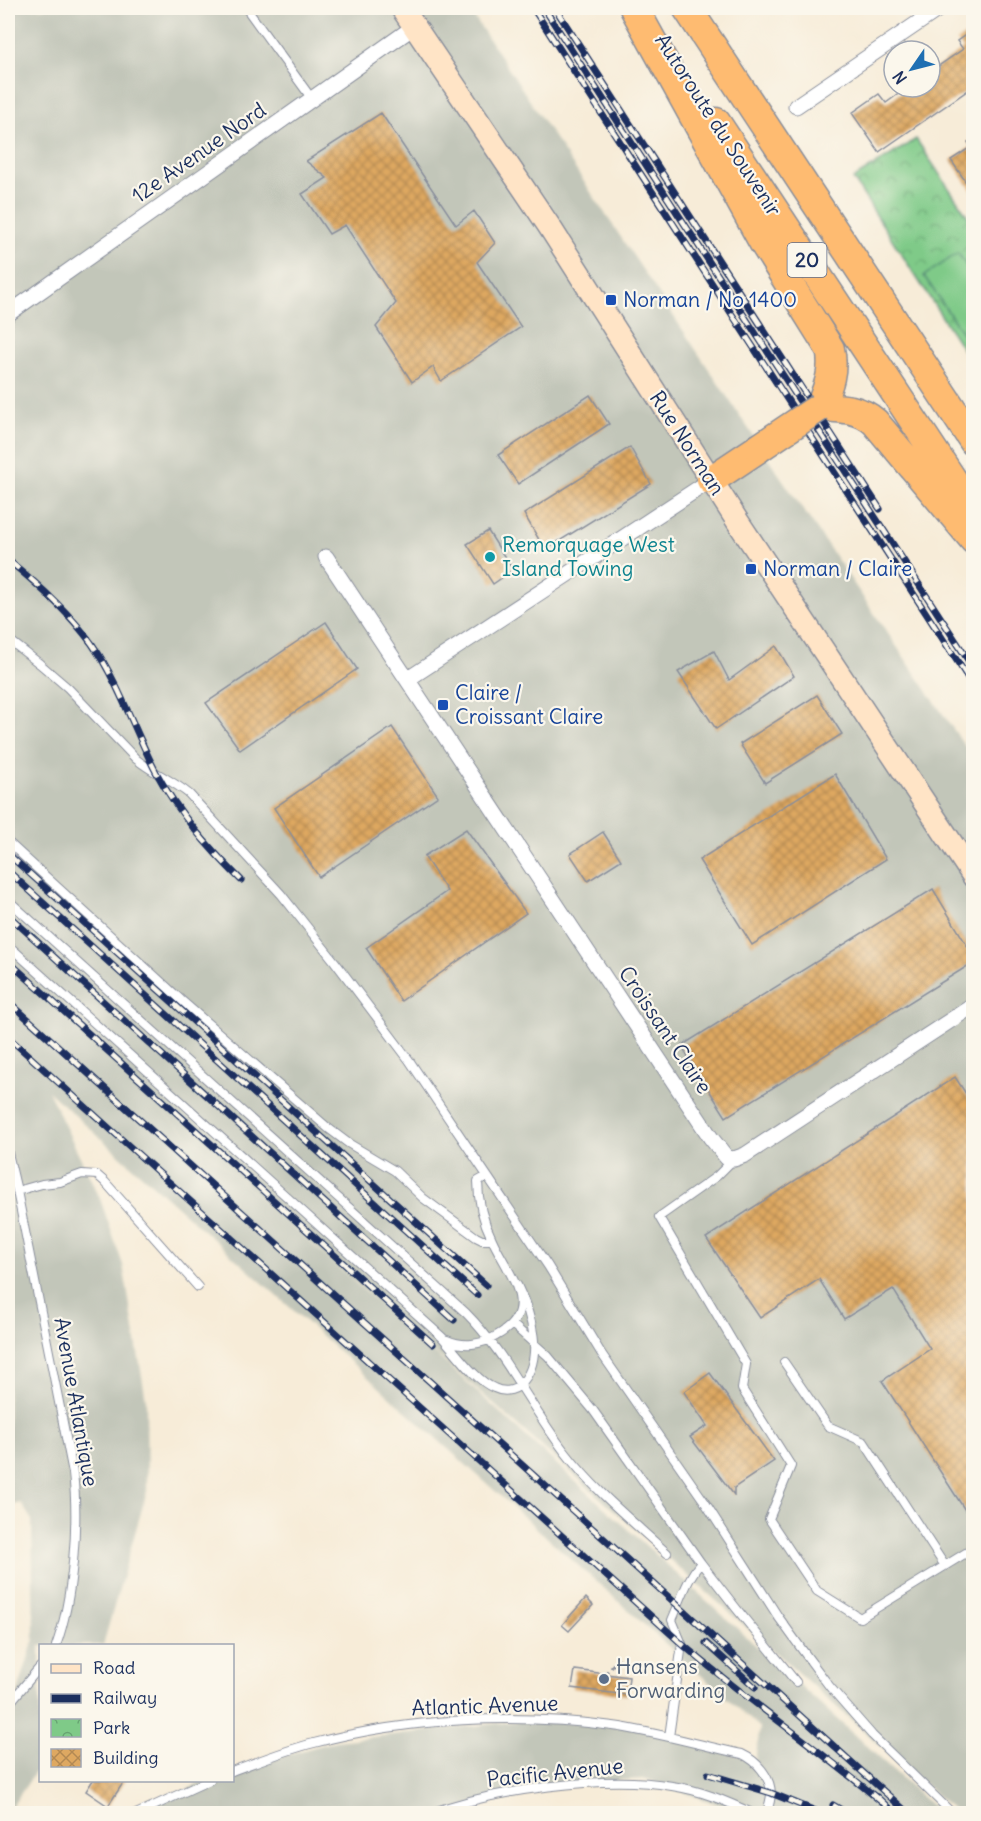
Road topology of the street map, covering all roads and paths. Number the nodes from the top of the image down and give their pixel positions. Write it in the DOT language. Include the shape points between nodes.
graph roads {
  1 [pos="246,8"];
  2 [pos="402,8"];
  3 [pos="634,8"];
  4 [pos="640,8"];
  5 [pos="687,8"];
  6 [pos="940,8"];
  7 [pos="415,26"];
  8 [pos="312,99"];
  9 [pos="796,106"];
  10 [pos="8,314"];
  11 [pos="824,404"];
  12 [pos="974,442"];
  13 [pos="711,480"];
  14 [pos="974,512"];
  15 [pos="974,540"];
  16 [pos="326,557"];
  17 [pos="8,639"];
  18 [pos="408,679"];
  19 [pos="8,842"];
  20 [pos="974,877"];
  21 [pos="8,900"];
  22 [pos="8,945"];
  23 [pos="974,1005"];
  24 [pos="8,1153"];
  25 [pos="734,1159"];
  26 [pos="487,1176"];
  27 [pos="18,1191"];
  28 [pos="492,1240"];
  29 [pos="517,1285"];
  30 [pos="198,1287"];
  31 [pos="512,1324"];
  32 [pos="442,1337"];
  33 [pos="490,1340"];
  34 [pos="534,1341"];
  35 [pos="784,1362"];
  36 [pos="520,1385"];
  37 [pos="974,1548"];
  38 [pos="667,1553"];
  39 [pos="701,1563"];
  40 [pos="945,1566"];
  41 [pos="56,1644"];
  42 [pos="619,1658"];
  43 [pos="39,1668"];
  44 [pos="605,1674"];
  45 [pos="795,1682"];
  46 [pos="8,1705"];
  47 [pos="669,1737"];
  48 [pos="234,1770"];
  49 [pos="206,1782"];
  50 [pos="136,1814"];
  51 [pos="428,1814"];
  52 [pos="754,1814"];
  53 [pos="767,1814"];
  54 [pos="953,1814"];
  1 -- 8 [label="lane"];
  2 -- 7 [label="street, Rue Norman"];
  3 -- 11 [label="highway" via="763,242 830,349 832,367"];
  4 -- 14 [label="highway, Autoroute du Souvenir / 20"];
  5 -- 12 [label="highway, Autoroute du Souvenir / 20"];
  6 -- 9 [label="street"];
  7 -- 8 [label="street, 12e Avenue Nord"];
  7 -- 13 [label="street, Rue Norman" via="549,226"];
  8 -- 10 [label="street, 12e Avenue Nord"];
  11 -- 13 [label="highway, bridge"];
  11 -- 15 [label="highway" via="855,410 875,422"];
  13 -- 18 [label="street"];
  13 -- 20 [label="street, Rue Norman"];
  16 -- 18 [label="street, Croissant Claire"];
  17 -- 26 [label="lane" via="68,688 145,767 189,794 281,894 409,1060"];
  18 -- 25 [label="street, Croissant Claire" via="718,1148 727,1158"];
  19 -- 28 [label="lane" via="328,1128 395,1172 476,1237"];
  21 -- 33 [label="lane" via="466,1313"];
  22 -- 32 [label="lane"];
  23 -- 25 [label="street"];
  24 -- 27 [label="lane, Avenue Atlantique"];
  25 -- 40 [label="lane" via="717,1176 659,1217 746,1364 742,1389 791,1466 769,1519 817,1591 860,1618"];
  26 -- 28 [label="lane" via="478,1181 478,1192"];
  26 -- 54 [label="lane" via="601,1353 803,1651 858,1720"];
  27 -- 30 [label="lane" via="82,1174 101,1178"];
  27 -- 41 [label="lane, Avenue Atlantique" via="76,1500 70,1583"];
  28 -- 29 [label="lane"];
  29 -- 31 [label="lane" via="521,1305"];
  29 -- 34 [label="lane"];
  31 -- 33 [label="lane"];
  31 -- 34 [label="lane"];
  32 -- 33 [label="lane" via="457,1344"];
  32 -- 36 [label="lane" via="494,1388 507,1391"];
  33 -- 36 [label="lane"];
  34 -- 36 [label="lane" via="528,1371"];
  34 -- 39 [label="lane" via="593,1410"];
  35 -- 40 [label="lane" via="828,1426 864,1442"];
  36 -- 38 [label="lane" via="552,1435 590,1482"];
  37 -- 40 [label="lane"];
  39 -- 45 [label="lane"];
  39 -- 47 [label="lane" via="672,1620 682,1644"];
  42 -- 44 [label="path"];
  43 -- 46 [label="lane"];
  47 -- 48 [label="lane, Atlantic Avenue" via="559,1720 455,1722 382,1729 315,1743"];
  47 -- 53 [label="lane, Atlantic Avenue" via="742,1754 756,1763 767,1778 771,1793"];
  49 -- 50 [label="lane"];
  51 -- 52 [label="lane, Pacific Avenue" via="465,1801 537,1789 631,1782 695,1791"];
}
